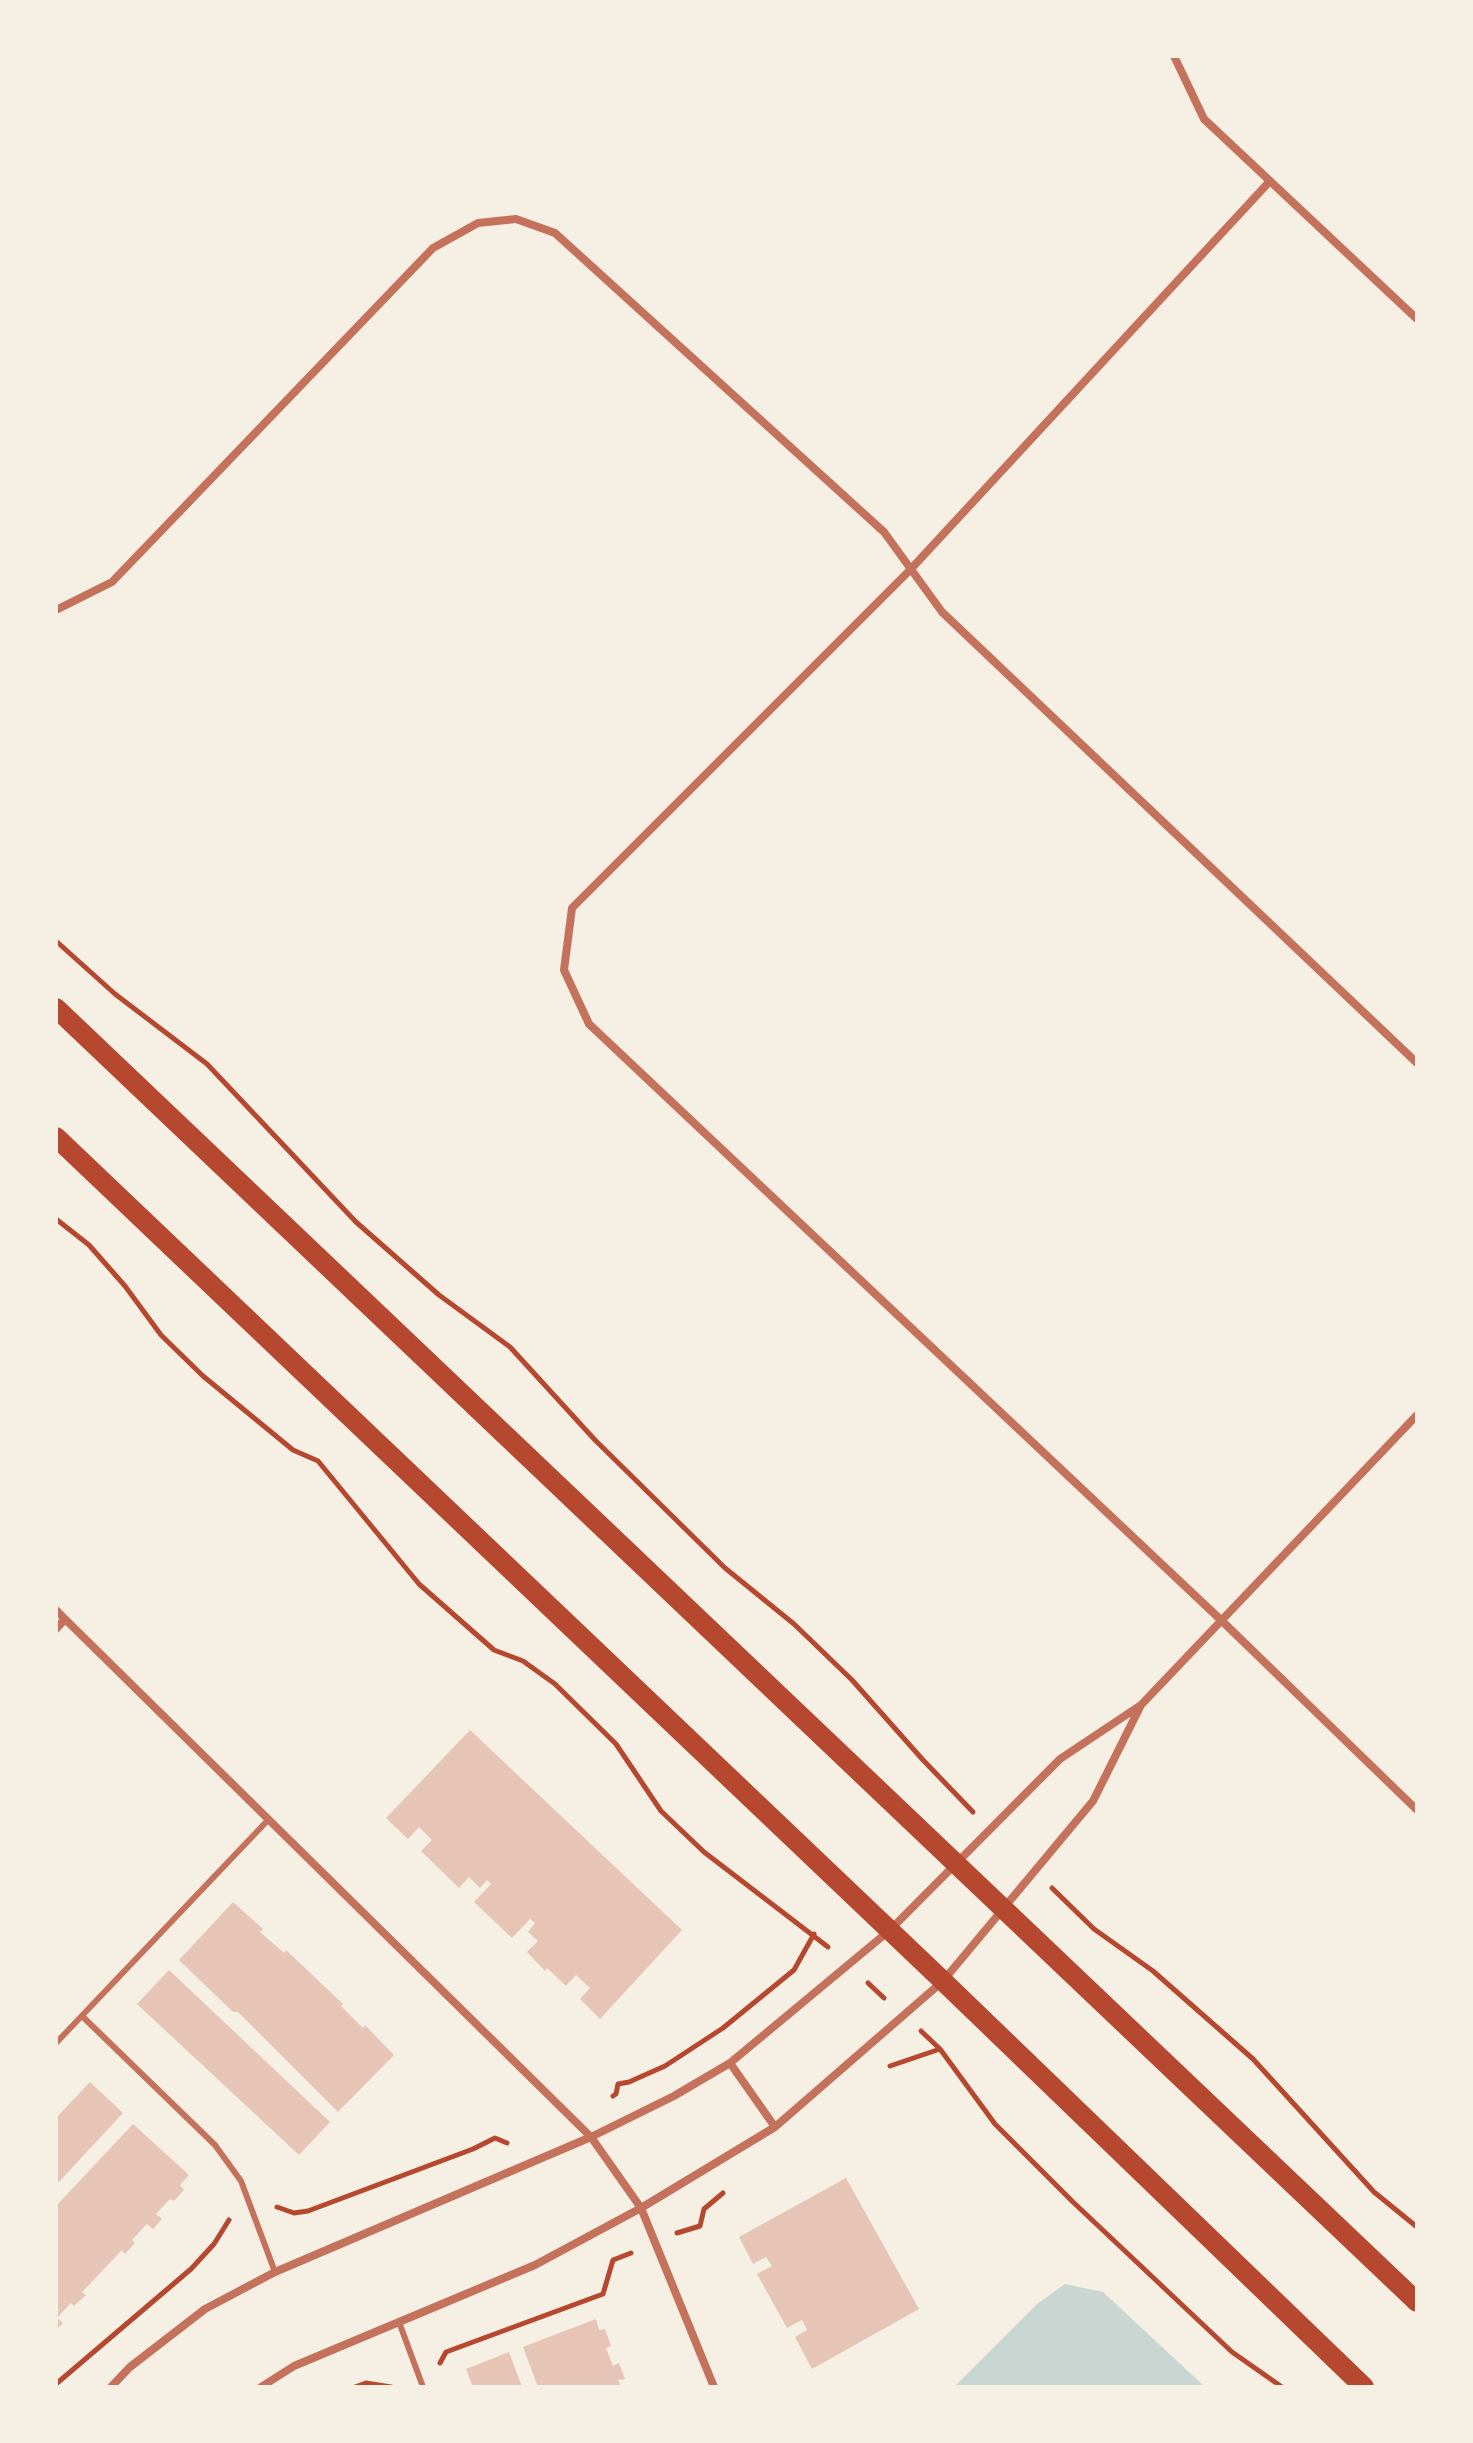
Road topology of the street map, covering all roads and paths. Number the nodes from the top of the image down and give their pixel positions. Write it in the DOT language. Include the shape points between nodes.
graph roads {
  1 [pos="1174,56"];
  2 [pos="1270,181"];
  3 [pos="1417,319"];
  4 [pos="910,570"];
  5 [pos="56,610"];
  6 [pos="56,941"];
  7 [pos="56,1008"];
  8 [pos="1417,1063"];
  9 [pos="56,1137"];
  10 [pos="56,1219"];
  11 [pos="1417,1415"];
  12 [pos="56,1610"];
  13 [pos="65,1619"];
  14 [pos="1222,1621"];
  15 [pos="56,1629"];
  16 [pos="1141,1705"];
  17 [pos="1417,1810"];
  18 [pos="269,1819"];
  19 [pos="989,1828"];
  20 [pos="955,1862"];
  21 [pos="1035,1872"];
  22 [pos="1004,1909"];
  23 [pos="890,1930"];
  24 [pos="814,1934"];
  25 [pos="848,1965"];
  26 [pos="943,1981"];
  27 [pos="904,2015"];
  28 [pos="82,2016"];
  29 [pos="56,2043"];
  30 [pos="730,2063"];
  31 [pos="603,2101"];
  32 [pos="775,2127"];
  33 [pos="591,2137"];
  34 [pos="512,2145"];
  35 [pos="263,2203"];
  36 [pos="641,2208"];
  37 [pos="232,2215"];
  38 [pos="1417,2227"];
  39 [pos="275,2272"];
  40 [pos="1417,2302"];
  41 [pos="399,2322"];
  42 [pos="56,2384"];
  43 [pos="111,2387"];
  44 [pos="261,2387"];
  45 [pos="355,2387"];
  46 [pos="391,2387"];
  47 [pos="423,2387"];
  48 [pos="714,2387"];
  49 [pos="1282,2387"];
  50 [pos="1364,2387"];
  1 -- 2 [label="street" via="1204,119"];
  2 -- 3 [label="street"];
  2 -- 4 [label="street"];
  4 -- 5 [label="street" via="884,532 555,233 516,219 478,223 433,248 112,582"];
  4 -- 8 [label="street" via="942,612"];
  4 -- 14 [label="street" via="572,908 564,970 589,1024"];
  6 -- 19 [label="path" via="207,1064 356,1222 439,1295 510,1347 725,1568 852,1680"];
  7 -- 20 [label="main road"];
  9 -- 23 [label="main road"];
  10 -- 24 [label="path" via="89,1245 161,1335 203,1376 293,1450 318,1461 419,1584 494,1650 523,1661 555,1684 616,1744 661,1811 704,1852"];
  11 -- 14 [label="street"];
  12 -- 13 [label="street"];
  13 -- 15 [label="street"];
  13 -- 18 [label="street"];
  14 -- 16 [label="street"];
  14 -- 17 [label="street"];
  16 -- 19 [label="street" via="1060,1759"];
  16 -- 21 [label="street" via="1093,1801"];
  18 -- 28 [label="lane"];
  18 -- 33 [label="street"];
  19 -- 20 [label="street"];
  20 -- 22 [label="main road"];
  20 -- 23 [label="street"];
  21 -- 22 [label="street"];
  21 -- 38 [label="path" via="1094,1929 1153,1971 1253,2059 1374,2192"];
  22 -- 26 [label="street"];
  22 -- 40 [label="main road"];
  23 -- 25 [label="street"];
  23 -- 26 [label="main road"];
  24 -- 25 [label="path"];
  24 -- 31 [label="path" via="794,1970 723,2028 665,2066 618,2084 616,2094"];
  25 -- 27 [label="path"];
  25 -- 30 [label="street"];
  26 -- 27 [label="street"];
  26 -- 50 [label="main road"];
  27 -- 32 [label="street"];
  27 -- 49 [label="path" via="940,2049 995,2124 1073,2202 1232,2352"];
  28 -- 29 [label="lane"];
  28 -- 39 [label="lane" via="215,2145 241,2181"];
  30 -- 32 [label="street"];
  30 -- 33 [label="street"];
  32 -- 36 [label="street"];
  33 -- 36 [label="street"];
  33 -- 39 [label="street"];
  34 -- 35 [label="path" via="495,2138 308,2211 294,2213"];
  36 -- 41 [label="street" via="535,2265"];
  36 -- 48 [label="street"];
  37 -- 42 [label="path" via="191,2269"];
  39 -- 43 [label="street" via="205,2309"];
  41 -- 44 [label="street" via="294,2366"];
  41 -- 47 [label="lane"];
  45 -- 46 [label="path"];
}
